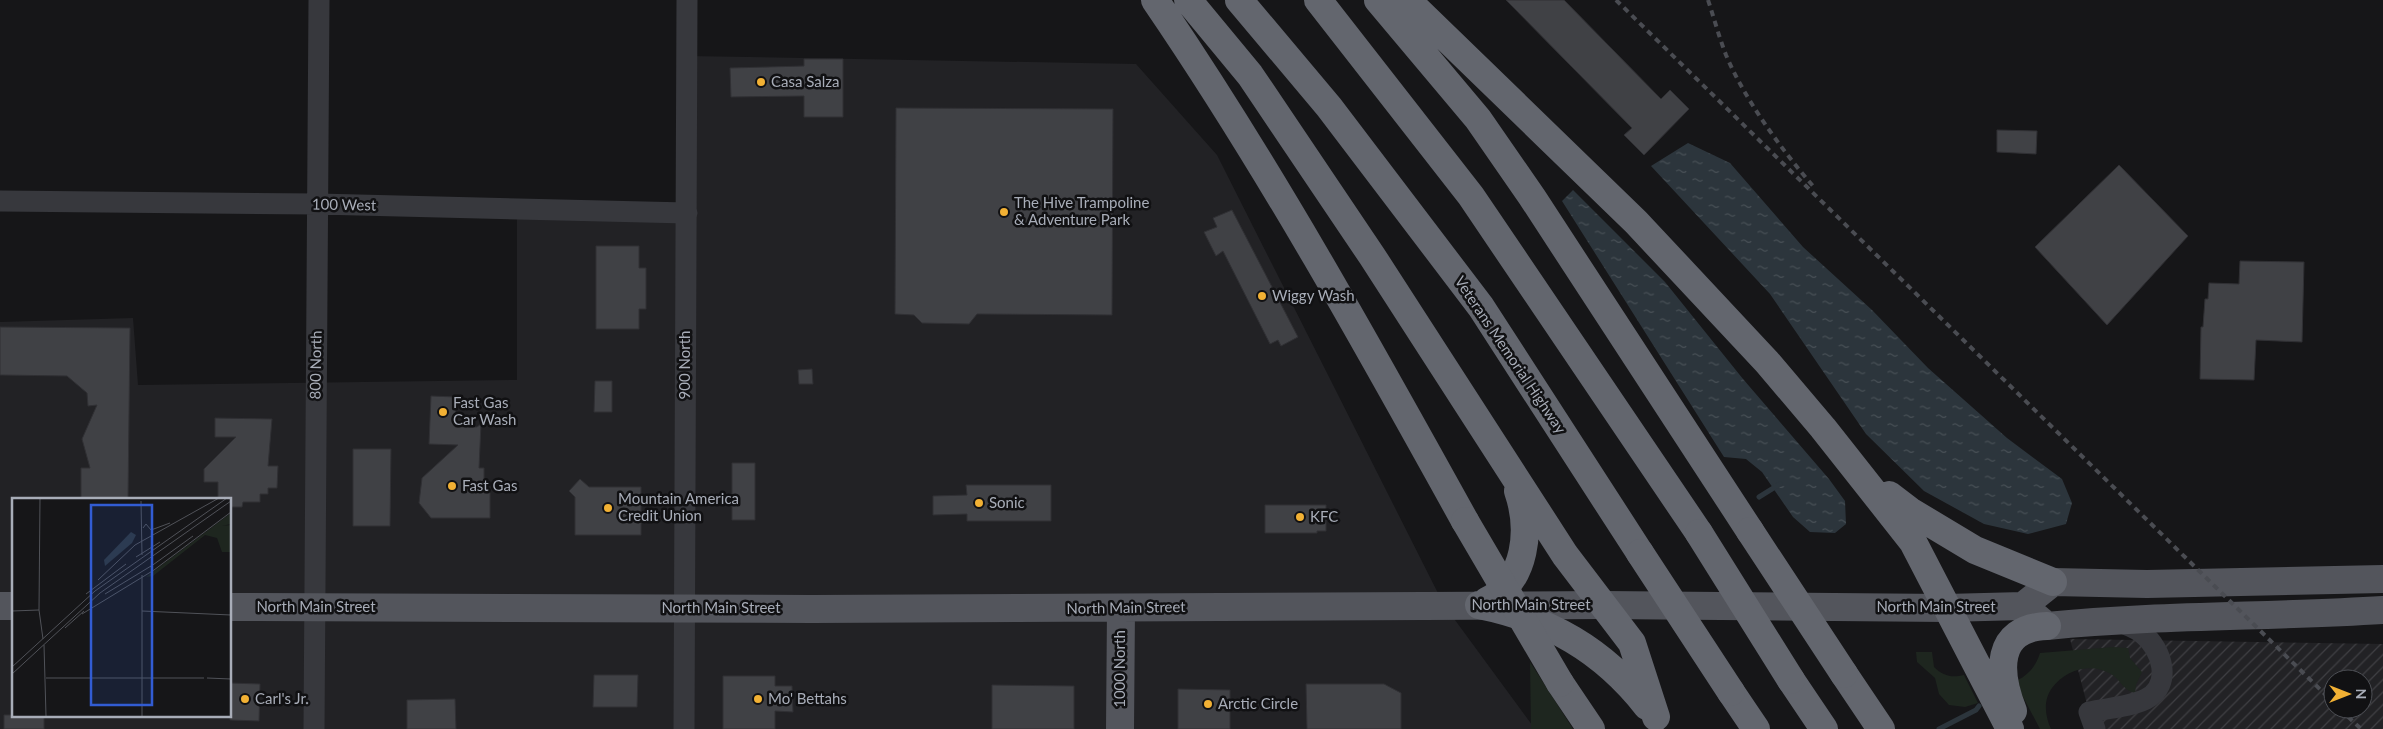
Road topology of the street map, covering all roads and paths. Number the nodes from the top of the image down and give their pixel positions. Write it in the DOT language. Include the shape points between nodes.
graph roads {
  1 [pos="319,0"];
  2 [pos="687,0"];
  3 [pos="1155,0"];
  4 [pos="1188,0"];
  5 [pos="1239,0"];
  6 [pos="1318,0"];
  7 [pos="1378,0"];
  8 [pos="1407,0"];
  9 [pos="0,201"];
  10 [pos="318,204"];
  11 [pos="687,213"];
  12 [pos="1510,470"];
  13 [pos="1856,470"];
  14 [pos="2383,578"];
  15 [pos="2053,582"];
  16 [pos="1479,605"];
  17 [pos="1604,605"];
  18 [pos="2023,606"];
  19 [pos="231,607"];
  20 [pos="314,607"];
  21 [pos="685,608"];
  22 [pos="1120,608"];
  23 [pos="1946,608"];
  24 [pos="2383,610"];
  25 [pos="2113,620"];
  26 [pos="2047,626"];
  27 [pos="2092,720"];
  28 [pos="1660,723"];
  29 [pos="314,729"];
  30 [pos="684,729"];
  31 [pos="1120,729"];
  32 [pos="1591,729"];
  33 [pos="1756,729"];
  34 [pos="1824,729"];
  35 [pos="1881,729"];
  36 [pos="2010,729"];
  37 [pos="2019,729"];
  1 -- 10 [label="street, 800 North"];
  2 -- 11 [label="street, 900 North"];
  3 -- 32 [label="highway, bridge" via="1213,85 1283,199 1465,521 1560,683"];
  4 -- 12 [label="highway" via="1250,75 1311,164"];
  5 -- 33 [label="highway, Veterans Memorial Highway, bridge" via="1329,108 1481,308"];
  6 -- 34 [label="highway, bridge" via="1471,196 1700,533"];
  7 -- 35 [label="highway, bridge" via="1489,134"];
  8 -- 13 [label="highway" via="1649,236 1766,362"];
  9 -- 10 [label="street, 100 West"];
  10 -- 11 [label="street, 100 West"];
  10 -- 20 [label="street, 800 North"];
  11 -- 21 [label="street, 900 North"];
  12 -- 16 [label="highway" via="1522,504 1524,551 1509,583 1491,600"];
  12 -- 17 [label="highway" via="1565,555"];
  13 -- 15 [label="highway" via="1910,511 1975,550"];
  13 -- 23 [label="highway" via="1913,542"];
  14 -- 15 [label="main road" via="2147,584"];
  15 -- 18 [label="main road"];
  16 -- 17 [label="main road, North Main Street"];
  16 -- 22 [label="main road, North Main Street"];
  16 -- 28 [label="highway" via="1540,623 1590,649 1619,673"];
  17 -- 23 [label="main road, North Main Street"];
  17 -- 28 [label="highway" via="1632,643"];
  18 -- 23 [label="main road, North Main Street"];
  18 -- 26 [label="main road"];
  19 -- 20 [label="main road, North Main Street"];
  20 -- 21 [label="main road, North Main Street"];
  20 -- 29 [label="street, 800 North"];
  21 -- 22 [label="main road, North Main Street"];
  21 -- 30 [label="street, 900 North"];
  22 -- 31 [label="main road, 1000 North"];
  23 -- 36 [label="highway"];
  24 -- 25 [label="main road"];
  25 -- 26 [label="main road"];
  25 -- 27 [label="street" via="2130,626 2153,644 2161,659 2162,677 2154,693 2146,699"];
  26 -- 37 [label="highway" via="2033,626 2019,632 2010,640 2006,650 2004,688"];
}
